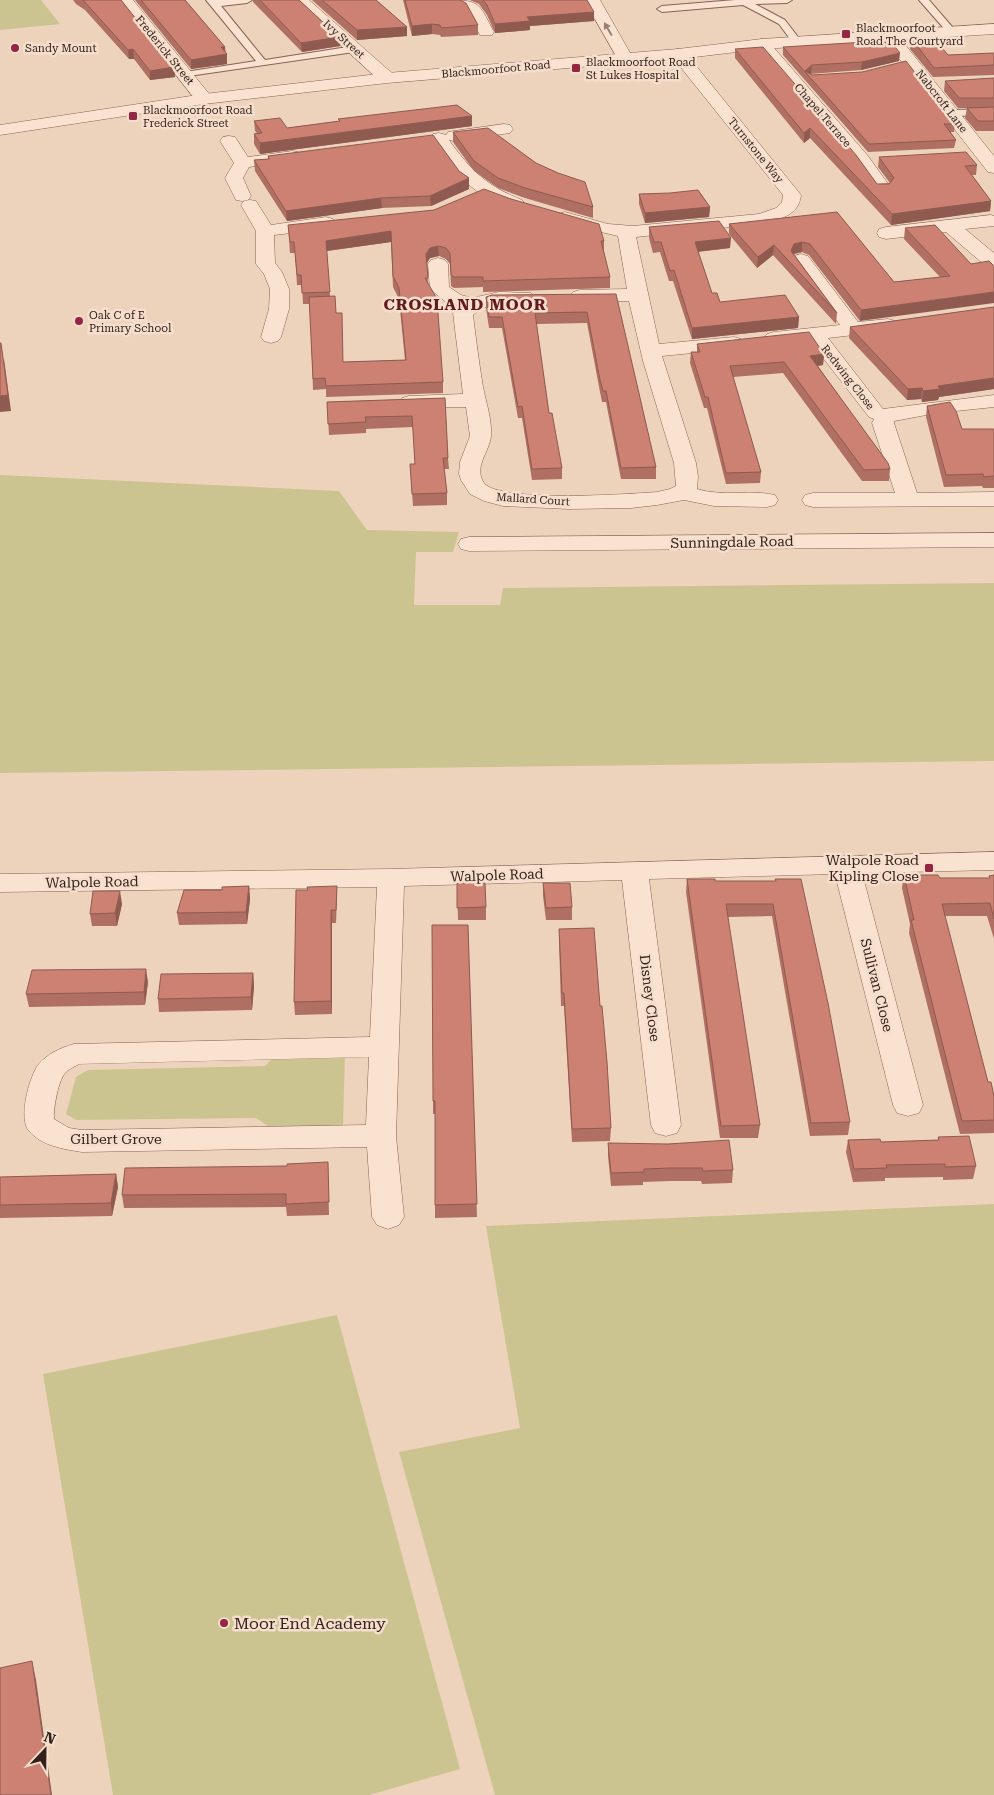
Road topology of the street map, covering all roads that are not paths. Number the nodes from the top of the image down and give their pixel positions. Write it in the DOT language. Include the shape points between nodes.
graph roads {
  1 [pos="125,0"];
  2 [pos="247,0"];
  3 [pos="300,0"];
  4 [pos="457,0"];
  5 [pos="592,0"];
  6 [pos="787,0"];
  7 [pos="924,0"];
  8 [pos="213,2"];
  9 [pos="744,2"];
  10 [pos="662,9"];
  11 [pos="994,29"];
  12 [pos="951,31"];
  13 [pos="486,32"];
  14 [pos="889,35"];
  15 [pos="796,41"];
  16 [pos="762,44"];
  17 [pos="354,48"];
  18 [pos="678,54"];
  19 [pos="625,58"];
  20 [pos="262,63"];
  21 [pos="185,75"];
  22 [pos="387,78"];
  23 [pos="204,100"];
  24 [pos="994,112"];
  25 [pos="952,113"];
  26 [pos="504,129"];
  27 [pos="0,130"];
  28 [pos="438,138"];
  29 [pos="419,140"];
  30 [pos="229,141"];
  31 [pos="979,148"];
  32 [pos="312,154"];
  33 [pos="880,159"];
  34 [pos="862,160"];
  35 [pos="243,162"];
  36 [pos="994,168"];
  37 [pos="882,188"];
  38 [pos="535,209"];
  39 [pos="553,214"];
  40 [pos="343,221"];
  41 [pos="991,221"];
  42 [pos="950,226"];
  43 [pos="265,231"];
  44 [pos="626,232"];
  45 [pos="886,234"];
  46 [pos="801,260"];
  47 [pos="994,263"];
  48 [pos="438,264"];
  49 [pos="638,295"];
  50 [pos="473,304"];
  51 [pos="902,324"];
  52 [pos="854,330"];
  53 [pos="814,333"];
  54 [pos="271,337"];
  55 [pos="650,350"];
  56 [pos="475,400"];
  57 [pos="994,401"];
  58 [pos="389,403"];
  59 [pos="885,416"];
  60 [pos="683,492"];
  61 [pos="994,499"];
  62 [pos="767,500"];
  63 [pos="813,500"];
  64 [pos="908,500"];
  65 [pos="994,540"];
  66 [pos="469,544"];
  67 [pos="994,861"];
  68 [pos="846,866"];
  69 [pos="634,871"];
  70 [pos="391,878"];
  71 [pos="0,883"];
  72 [pos="383,1048"];
  73 [pos="908,1105"];
  74 [pos="666,1125"];
  75 [pos="381,1136"];
  76 [pos="388,1217"];
  1 -- 21 [label="street, Frederick Street"];
  2 -- 8 [label="lane"];
  3 -- 17 [label="street, Ivy Street"];
  4 -- 13 [label="street" via="473,8"];
  19 -- 5 [label="street, one-way"];
  6 -- 9 [label="lane"];
  7 -- 12 [label="lane"];
  8 -- 20 [label="lane"];
  9 -- 10 [label="lane"];
  9 -- 15 [label="lane" via="782,22"];
  11 -- 12 [label="street, Blackmoorfoot Road"];
  12 -- 14 [label="street, Blackmoorfoot Road"];
  14 -- 15 [label="street, Blackmoorfoot Road"];
  14 -- 25 [label="street, Nabcroft Lane" via="907,64 937,84"];
  15 -- 16 [label="street, Blackmoorfoot Road"];
  16 -- 18 [label="street, Blackmoorfoot Road"];
  16 -- 34 [label="street, Chapel Terrace"];
  17 -- 20 [label="lane"];
  17 -- 22 [label="street, Ivy Street"];
  18 -- 19 [label="street, Blackmoorfoot Road"];
  18 -- 44 [label="street, Turnstone Way" via="789,191 792,200 782,212 762,219"];
  19 -- 22 [label="street, Blackmoorfoot Road"];
  20 -- 21 [label="lane"];
  21 -- 23 [label="street, Frederick Street"];
  22 -- 23 [label="street, Blackmoorfoot Road"];
  23 -- 27 [label="street, Blackmoorfoot Road"];
  24 -- 25 [label="lane"];
  25 -- 31 [label="street, Nabcroft Lane"];
  26 -- 28 [label="street"];
  28 -- 29 [label="street"];
  28 -- 38 [label="street" via="478,194"];
  30 -- 35 [label="street"];
  31 -- 36 [label="street, Nabcroft Lane"];
  32 -- 35 [label="street"];
  33 -- 34 [label="street"];
  34 -- 37 [label="street, Chapel Terrace"];
  35 -- 43 [label="street" via="234,178"];
  39 -- 44 [label="street, Turnstone Way"];
  40 -- 43 [label="street"];
  41 -- 42 [label="street"];
  42 -- 45 [label="street"];
  42 -- 47 [label="street"];
  43 -- 54 [label="street" via="266,264 273,270 280,293 280,312"];
  44 -- 49 [label="street"];
  46 -- 52 [label="street"];
  48 -- 50 [label="street" via="440,289 454,299"];
  49 -- 50 [label="street" via="490,298"];
  49 -- 55 [label="street"];
  50 -- 56 [label="street, Mallard Court" via="463,314"];
  51 -- 52 [label="street"];
  52 -- 53 [label="street"];
  53 -- 55 [label="street"];
  53 -- 59 [label="street, Redwing Close" via="876,413"];
  55 -- 60 [label="street" via="686,466 686,488"];
  56 -- 58 [label="street"];
  56 -- 60 [label="street, Mallard Court" via="480,442 471,460 471,474 475,487 484,493 501,499 604,502 663,498"];
  57 -- 59 [label="street, Redwing Close"];
  59 -- 64 [label="street, Redwing Close" via="884,423"];
  60 -- 62 [label="street, Mallard Court" via="720,500"];
  61 -- 64 [label="street"];
  63 -- 64 [label="street"];
  65 -- 66 [label="street, Sunningdale Road"];
  67 -- 68 [label="street, Walpole Road"];
  68 -- 69 [label="street, Walpole Road"];
  68 -- 73 [label="street, Sullivan Close"];
  69 -- 70 [label="street, Walpole Road"];
  69 -- 74 [label="street, Disney Close"];
  70 -- 71 [label="street, Walpole Road"];
  70 -- 72 [label="street"];
  72 -- 75 [label="street"];
  72 -- 75 [label="street, Gilbert Grove" via="74,1054 49,1072 38,1112 40,1124 60,1138 82,1141"];
  75 -- 76 [label="street"];
}
